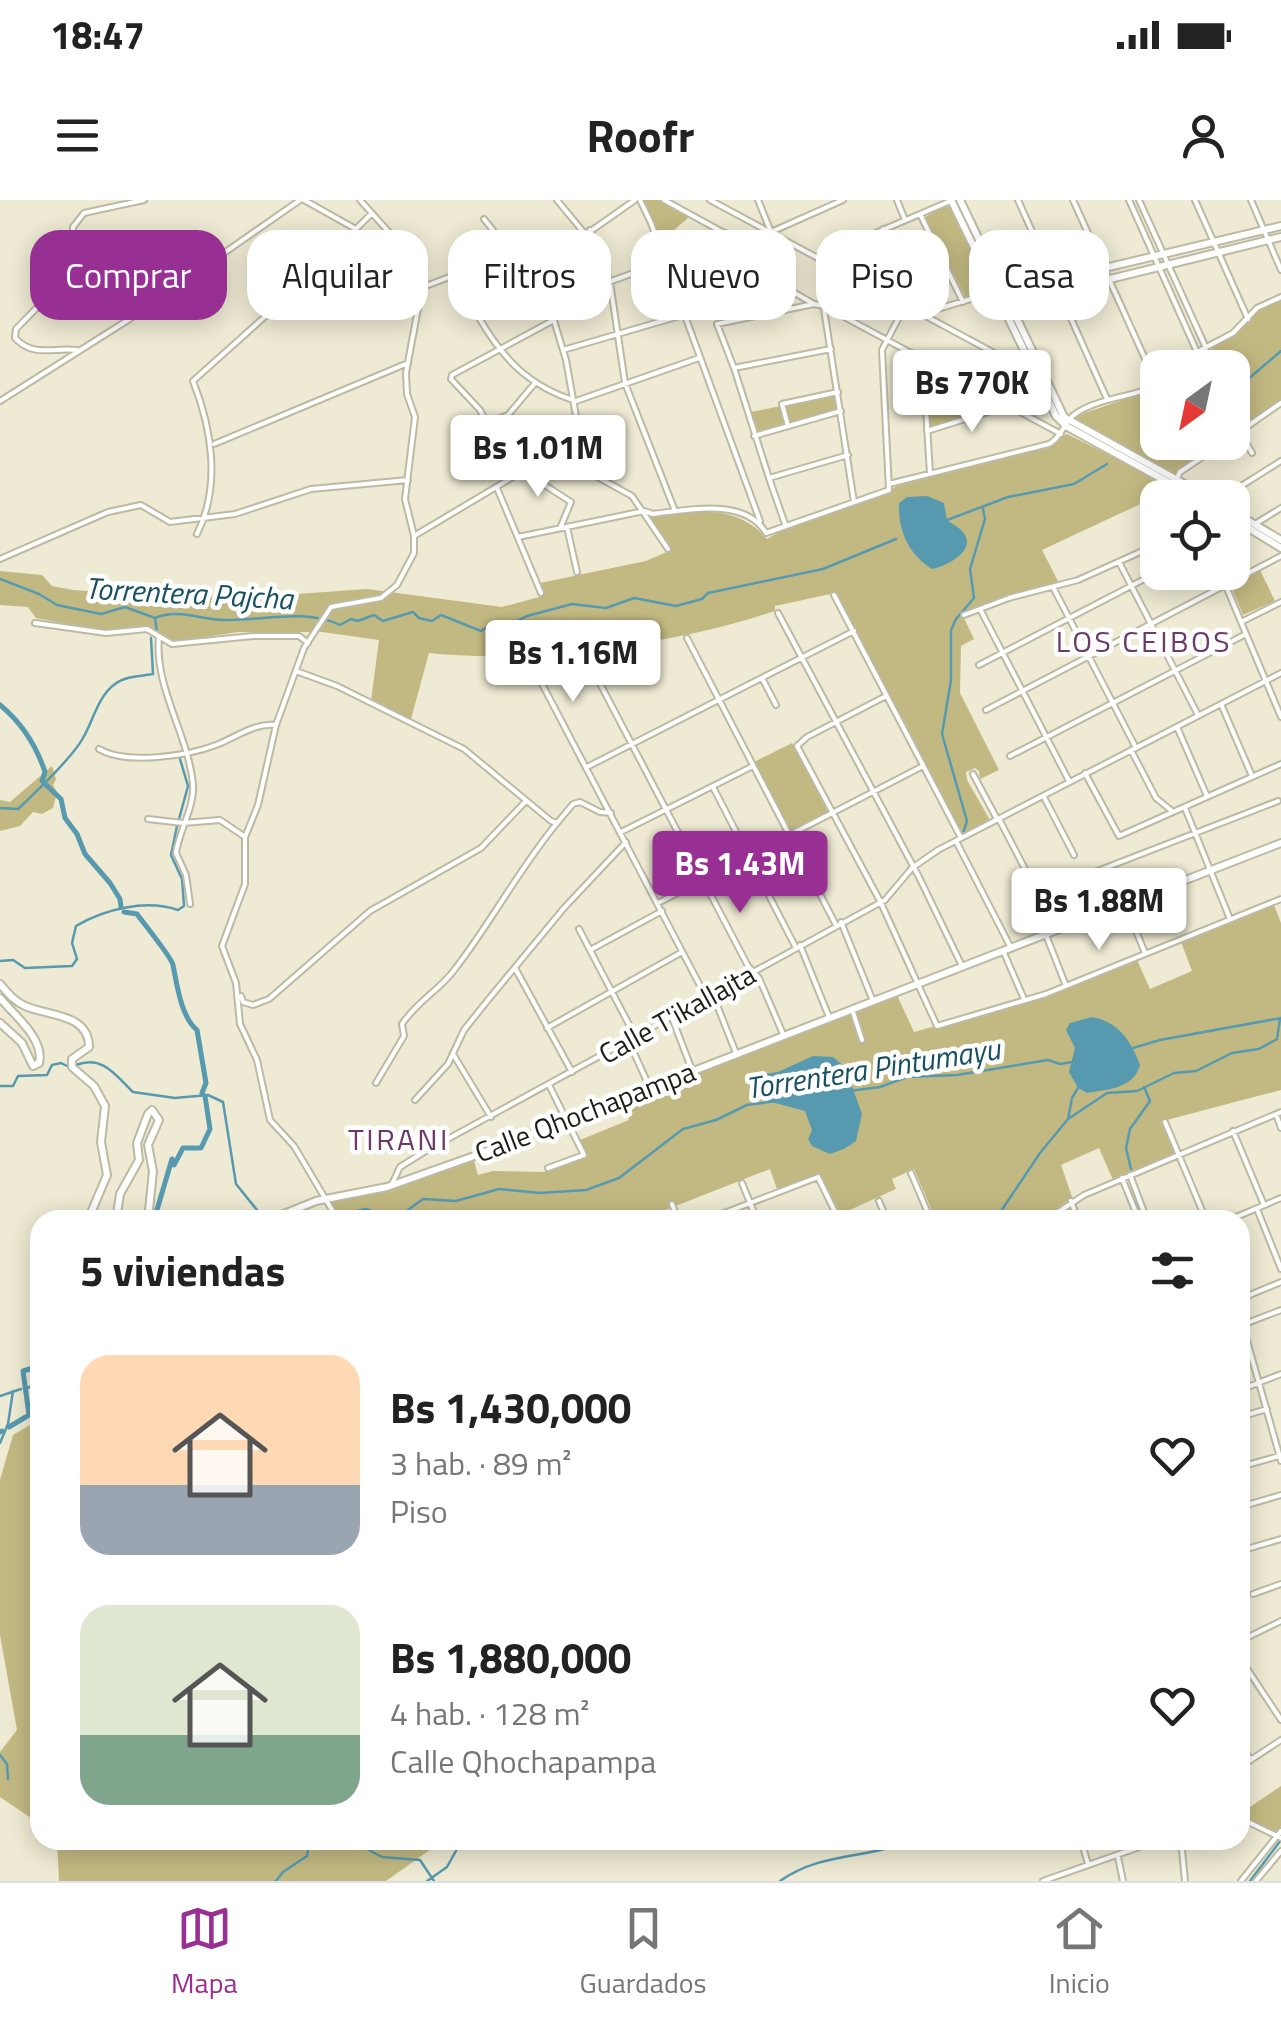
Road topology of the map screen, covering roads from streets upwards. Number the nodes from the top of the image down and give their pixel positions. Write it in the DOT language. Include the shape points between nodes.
graph roads {
  1 [pos="144,200"];
  2 [pos="360,200"];
  3 [pos="557,200"];
  4 [pos="637,200"];
  5 [pos="664,200"];
  6 [pos="711,200"];
  7 [pos="758,200"];
  8 [pos="843,200"];
  9 [pos="897,200"];
  10 [pos="954,200"];
  11 [pos="1018,200"];
  12 [pos="1073,200"];
  13 [pos="1129,200"];
  14 [pos="1140,200"];
  15 [pos="1195,200"];
  16 [pos="1251,200"];
  17 [pos="306,201"];
  18 [pos="116,203"];
  19 [pos="373,212"];
  20 [pos="920,214"];
  21 [pos="484,219"];
  22 [pos="905,220"];
  23 [pos="1281,226"];
  24 [pos="354,228"];
  25 [pos="883,229"];
  26 [pos="388,230"];
  27 [pos="493,230"];
  28 [pos="586,230"];
  29 [pos="591,230"];
  30 [pos="650,230"];
  31 [pos="721,230"];
  32 [pos="767,230"];
  33 [pos="770,230"];
  34 [pos="776,230"];
  35 [pos="970,230"];
  36 [pos="1032,230"];
  37 [pos="1087,230"];
  38 [pos="1264,230"];
  39 [pos="969,234"];
  40 [pos="1281,237"];
  41 [pos="1266,240"];
  42 [pos="1216,242"];
  43 [pos="1166,254"];
  44 [pos="1218,254"];
  45 [pos="1156,257"];
  46 [pos="1169,266"];
  47 [pos="1109,269"];
  48 [pos="1158,269"];
  49 [pos="1281,270"];
  50 [pos="1109,280"];
  51 [pos="1109,282"];
  52 [pos="611,288"];
  53 [pos="1281,297"];
  54 [pos="969,300"];
  55 [pos="963,302"];
  56 [pos="814,304"];
  57 [pos="949,306"];
  58 [pos="1248,319"];
  59 [pos="416,320"];
  60 [pos="480,320"];
  61 [pos="554,320"];
  62 [pos="666,320"];
  63 [pos="686,320"];
  64 [pos="826,320"];
  65 [pos="850,320"];
  66 [pos="900,320"];
  67 [pos="935,320"];
  68 [pos="1012,320"];
  69 [pos="1014,320"];
  70 [pos="1072,320"];
  71 [pos="719,323"];
  72 [pos="618,333"];
  73 [pos="886,340"];
  74 [pos="1206,348"];
  75 [pos="831,349"];
  76 [pos="77,350"];
  77 [pos="562,350"];
  78 [pos="1141,350"];
  79 [pos="1196,350"];
  80 [pos="1202,350"];
  81 [pos="498,352"];
  82 [pos="700,358"];
  83 [pos="923,360"];
  84 [pos="408,363"];
  85 [pos="734,368"];
  86 [pos="1031,368"];
  87 [pos="535,382"];
  88 [pos="625,383"];
  89 [pos="1140,390"];
  90 [pos="838,392"];
  91 [pos="1107,399"];
  92 [pos="0,402"];
  93 [pos="576,402"];
  94 [pos="1281,403"];
  95 [pos="1007,406"];
  96 [pos="842,411"];
  97 [pos="1250,425"];
  98 [pos="788,426"];
  99 [pos="1065,427"];
  100 [pos="927,431"];
  101 [pos="754,436"];
  102 [pos="212,444"];
  103 [pos="545,448"];
  104 [pos="1250,450"];
  105 [pos="1252,453"];
  106 [pos="848,455"];
  107 [pos="1198,460"];
  108 [pos="1281,461"];
  109 [pos="523,470"];
  110 [pos="930,474"];
  111 [pos="769,478"];
  112 [pos="408,480"];
  113 [pos="1172,480"];
  114 [pos="1177,480"];
  115 [pos="1250,480"];
  116 [pos="890,484"];
  117 [pos="497,488"];
  118 [pos="854,502"];
  119 [pos="1281,508"];
  120 [pos="644,511"];
  121 [pos="675,511"];
  122 [pos="205,518"];
  123 [pos="1250,522"];
  124 [pos="785,524"];
  125 [pos="1255,524"];
  126 [pos="762,526"];
  127 [pos="568,527"];
  128 [pos="1250,527"];
  129 [pos="559,529"];
  130 [pos="197,534"];
  131 [pos="414,536"];
  132 [pos="518,537"];
  133 [pos="1281,540"];
  134 [pos="1281,548"];
  135 [pos="668,549"];
  136 [pos="1140,552"];
  137 [pos="1281,556"];
  138 [pos="0,559"];
  139 [pos="1119,562"];
  140 [pos="577,572"];
  141 [pos="1250,572"];
  142 [pos="1140,581"];
  143 [pos="1130,586"];
  144 [pos="1053,587"];
  145 [pos="1216,590"];
  146 [pos="1228,590"];
  147 [pos="541,593"];
  148 [pos="834,595"];
  149 [pos="1281,602"];
  150 [pos="980,608"];
  151 [pos="778,614"];
  152 [pos="964,615"];
  153 [pos="1068,617"];
  154 [pos="1241,622"];
  155 [pos="35,623"];
  156 [pos="1151,624"];
  157 [pos="854,632"];
  158 [pos="1246,634"];
  159 [pos="159,637"];
  160 [pos="688,638"];
  161 [pos="308,642"];
  162 [pos="584,652"];
  163 [pos="1002,652"];
  164 [pos="1089,657"];
  165 [pos="802,658"];
  166 [pos="530,659"];
  167 [pos="979,664"];
  168 [pos="295,671"];
  169 [pos="1174,671"];
  170 [pos="1281,673"];
  171 [pos="762,678"];
  172 [pos="1266,681"];
  173 [pos="1022,692"];
  174 [pos="886,696"];
  175 [pos="719,699"];
  176 [pos="1112,702"];
  177 [pos="1221,704"];
  178 [pos="776,705"];
  179 [pos="986,710"];
  180 [pos="1198,716"];
  181 [pos="1281,717"];
  182 [pos="836,722"];
  183 [pos="276,725"];
  184 [pos="1177,728"];
  185 [pos="1047,737"];
  186 [pos="631,744"];
  187 [pos="99,749"];
  188 [pos="1133,749"];
  189 [pos="185,755"];
  190 [pos="1010,756"];
  191 [pos="1281,764"];
  192 [pos="587,766"];
  193 [pos="753,766"];
  194 [pos="923,766"];
  195 [pos="1086,773"];
  196 [pos="973,774"];
  197 [pos="1252,776"];
  198 [pos="1069,781"];
  199 [pos="713,788"];
  200 [pos="873,792"];
  201 [pos="1043,796"];
  202 [pos="1207,796"];
  203 [pos="1278,801"];
  204 [pos="526,802"];
  205 [pos="1185,806"];
  206 [pos="665,809"];
  207 [pos="1173,812"];
  208 [pos="611,813"];
  209 [pos="832,813"];
  210 [pos="148,819"];
  211 [pos="998,819"];
  212 [pos="557,822"];
  213 [pos="183,823"];
  214 [pos="621,832"];
  215 [pos="1196,833"];
  216 [pos="790,835"];
  217 [pos="245,836"];
  218 [pos="958,840"];
  219 [pos="626,842"];
  220 [pos="1281,843"];
  221 [pos="1074,855"];
  222 [pos="748,856"];
  223 [pos="912,868"];
  224 [pos="1210,870"];
  225 [pos="702,879"];
  226 [pos="1038,894"];
  227 [pos="1281,899"];
  228 [pos="658,902"];
  229 [pos="880,902"];
  230 [pos="190,904"];
  231 [pos="1125,904"];
  232 [pos="662,911"];
  233 [pos="1230,919"];
  234 [pos="838,924"];
  235 [pos="578,930"];
  236 [pos="1049,934"];
  237 [pos="798,947"];
  238 [pos="1007,949"];
  239 [pos="591,950"];
  240 [pos="683,952"];
  241 [pos="1145,953"];
  242 [pos="962,966"];
  243 [pos="516,968"];
  244 [pos="754,972"];
  245 [pos="918,982"];
  246 [pos="0,984"];
  247 [pos="1066,986"];
  248 [pos="238,991"];
  249 [pos="612,991"];
  250 [pos="710,996"];
  251 [pos="0,998"];
  252 [pos="1024,999"];
  253 [pos="873,1001"];
  254 [pos="852,1009"];
  255 [pos="829,1017"];
  256 [pos="672,1018"];
  257 [pos="0,1023"];
  258 [pos="547,1028"];
  259 [pos="783,1034"];
  260 [pos="636,1037"];
  261 [pos="862,1040"];
  262 [pos="629,1042"];
  263 [pos="736,1053"];
  264 [pos="453,1054"];
  265 [pos="692,1070"];
  266 [pos="572,1072"];
  267 [pos="376,1083"];
  268 [pos="549,1085"];
  269 [pos="649,1086"];
  270 [pos="415,1100"];
  271 [pos="1278,1113"];
  272 [pos="491,1117"];
  273 [pos="566,1118"];
  274 [pos="1165,1122"];
  275 [pos="1281,1128"];
  276 [pos="1233,1131"];
  277 [pos="1178,1154"];
  278 [pos="548,1168"];
  279 [pos="912,1172"];
  280 [pos="1130,1175"];
  281 [pos="1122,1178"];
  282 [pos="742,1183"];
  283 [pos="392,1184"];
  284 [pos="1281,1198"];
  285 [pos="879,1200"];
  286 [pos="327,1201"];
  287 [pos="1070,1201"];
  288 [pos="750,1203"];
  289 [pos="672,1204"];
  290 [pos="1264,1205"];
  291 [pos="1257,1208"];
  292 [pos="92,1210"];
  293 [pos="118,1210"];
  294 [pos="149,1210"];
  295 [pos="299,1210"];
  296 [pos="332,1210"];
  297 [pos="674,1210"];
  298 [pos="732,1210"];
  299 [pos="753,1210"];
  300 [pos="834,1210"];
  301 [pos="883,1210"];
  302 [pos="927,1210"];
  303 [pos="1059,1210"];
  304 [pos="1074,1210"];
  305 [pos="1135,1210"];
  306 [pos="1143,1210"];
  307 [pos="1202,1210"];
  308 [pos="1250,1211"];
  309 [pos="1281,1268"];
  310 [pos="1281,1282"];
  311 [pos="1250,1295"];
  312 [pos="1281,1310"];
  313 [pos="1250,1322"];
  314 [pos="1250,1352"];
  315 [pos="1281,1374"];
  316 [pos="1259,1382"];
  317 [pos="1250,1386"];
  318 [pos="1266,1409"];
  319 [pos="1250,1414"];
  320 [pos="1281,1425"];
  321 [pos="1272,1428"];
  322 [pos="1280,1457"];
  323 [pos="1250,1464"];
  324 [pos="1281,1494"];
  325 [pos="1250,1504"];
  326 [pos="1281,1539"];
  327 [pos="1250,1549"];
  328 [pos="1281,1584"];
  329 [pos="1252,1594"];
  330 [pos="1281,1621"];
  331 [pos="1250,1636"];
  332 [pos="1250,1674"];
  333 [pos="1281,1720"];
  334 [pos="1281,1740"];
  335 [pos="1251,1760"];
  336 [pos="1250,1822"];
  337 [pos="1280,1835"];
  338 [pos="1084,1850"];
  339 [pos="1132,1850"];
  340 [pos="1182,1850"];
  341 [pos="1281,1851"];
  342 [pos="1117,1856"];
  343 [pos="1088,1864"];
  344 [pos="1047,1880"];
  345 [pos="1123,1881"];
  346 [pos="1185,1881"];
  347 [pos="1242,1881"];
  348 [pos="1256,1881"];
  1 -- 18 [label="street"];
  2 -- 19 [label="street"];
  3 -- 28 [label="street"];
  4 -- 29 [label="street"];
  4 -- 30 [label="street"];
  5 -- 31 [label="street"];
  6 -- 32 [label="street"];
  7 -- 33 [label="street"];
  8 -- 34 [label="street"];
  9 -- 22 [label="street"];
  10 -- 20 [label="street"];
  10 -- 35 [label="street"];
  10 -- 39 [label="street"];
  11 -- 36 [label="street"];
  12 -- 37 [label="street"];
  13 -- 45 [label="street"];
  14 -- 43 [label="street"];
  15 -- 42 [label="street"];
  16 -- 38 [label="street"];
  17 -- 24 [label="street"];
  17 -- 76 [label="street"];
  18 -- 76 [label="street" via="78,218 57,287 16,330 24,348"];
  19 -- 24 [label="street"];
  19 -- 26 [label="street"];
  20 -- 22 [label="street"];
  20 -- 55 [label="street"];
  21 -- 27 [label="street"];
  22 -- 25 [label="street"];
  23 -- 38 [label="street"];
  24 -- 102 [label="street" via="193,381"];
  38 -- 41 [label="street"];
  38 -- 42 [label="street"];
  40 -- 41 [label="street"];
  41 -- 44 [label="street"];
  41 -- 49 [label="street"];
  42 -- 43 [label="street"];
  42 -- 44 [label="street"];
  43 -- 45 [label="street"];
  43 -- 46 [label="street"];
  44 -- 46 [label="street"];
  44 -- 58 [label="street"];
  45 -- 47 [label="street"];
  45 -- 48 [label="street"];
  46 -- 48 [label="street"];
  46 -- 74 [label="street"];
  48 -- 50 [label="street"];
  48 -- 79 [label="street"];
  51 -- 78 [label="street"];
  52 -- 72 [label="street"];
  53 -- 58 [label="street"];
  54 -- 55 [label="street"];
  55 -- 57 [label="street"];
  56 -- 71 [label="street"];
  56 -- 71 [label="street" via="794,292"];
  58 -- 74 [label="street"];
  59 -- 84 [label="street"];
  60 -- 81 [label="street"];
  61 -- 77 [label="street"];
  61 -- 81 [label="street"];
  62 -- 72 [label="street"];
  63 -- 82 [label="street"];
  64 -- 75 [label="street"];
  65 -- 73 [label="street"];
  66 -- 73 [label="street"];
  67 -- 86 [label="street"];
  68 -- 86 [label="street"];
  69 -- 99 [label="street"];
  70 -- 91 [label="street"];
  71 -- 85 [label="street"];
  72 -- 77 [label="street"];
  72 -- 88 [label="street"];
  73 -- 83 [label="street"];
  73 -- 116 [label="street"];
  74 -- 80 [label="street"];
  75 -- 85 [label="street"];
  75 -- 90 [label="street"];
  76 -- 92 [label="street"];
  77 -- 93 [label="street"];
  81 -- 87 [label="street"];
  81 -- 87 [label="street" via="451,379 487,424 508,416"];
  82 -- 88 [label="street"];
  82 -- 126 [label="street"];
  83 -- 95 [label="street"];
  83 -- 100 [label="street"];
  84 -- 102 [label="street"];
  84 -- 112 [label="street" via="415,417"];
  85 -- 101 [label="street"];
  86 -- 99 [label="street"];
  87 -- 93 [label="street"];
  88 -- 93 [label="street"];
  88 -- 121 [label="street"];
  89 -- 91 [label="street"];
  90 -- 96 [label="street"];
  90 -- 98 [label="street" via="782,404"];
  91 -- 99 [label="street"];
  93 -- 103 [label="street" via="576,416"];
  94 -- 97 [label="street"];
  95 -- 99 [label="street"];
  95 -- 100 [label="street"];
  96 -- 98 [label="street"];
  96 -- 106 [label="street"];
  98 -- 101 [label="street"];
  99 -- 110 [label="street" via="1049,444"];
  99 -- 113 [label="street"];
  100 -- 110 [label="street"];
  101 -- 111 [label="street"];
  102 -- 122 [label="street"];
  103 -- 109 [label="street"];
  103 -- 120 [label="street" via="632,496"];
  104 -- 105 [label="street"];
  106 -- 111 [label="street"];
  106 -- 118 [label="street"];
  107 -- 114 [label="street"];
  108 -- 115 [label="street"];
  109 -- 117 [label="street"];
  109 -- 129 [label="street" via="571,502"];
  110 -- 116 [label="street"];
  111 -- 124 [label="street"];
  112 -- 122 [label="street" via="312,489"];
  112 -- 131 [label="street" via="405,499"];
  116 -- 118 [label="street"];
  117 -- 131 [label="street"];
  117 -- 132 [label="street"];
  118 -- 124 [label="street"];
  119 -- 125 [label="street"];
  120 -- 121 [label="street"];
  120 -- 127 [label="street"];
  120 -- 135 [label="street"];
  121 -- 126 [label="street" via="732,511"];
  122 -- 130 [label="street"];
  122 -- 138 [label="street" via="170,522 141,504"];
  123 -- 125 [label="street"];
  124 -- 126 [label="street" via="766,533"];
  125 -- 133 [label="street"];
  127 -- 129 [label="street"];
  127 -- 140 [label="street"];
  128 -- 134 [label="street"];
  129 -- 132 [label="street"];
  131 -- 161 [label="street" via="414,553 397,586 381,598 331,607"];
  132 -- 147 [label="street"];
  136 -- 139 [label="street"];
  137 -- 141 [label="street"];
  139 -- 143 [label="street"];
  139 -- 144 [label="street"];
  142 -- 143 [label="street"];
  143 -- 153 [label="street"];
  143 -- 156 [label="street"];
  144 -- 150 [label="street"];
  144 -- 153 [label="street"];
  145 -- 156 [label="street"];
  146 -- 154 [label="street"];
  148 -- 157 [label="street"];
  149 -- 154 [label="street"];
  150 -- 152 [label="street"];
  150 -- 163 [label="street"];
  151 -- 165 [label="street"];
  153 -- 163 [label="street"];
  153 -- 164 [label="street"];
  154 -- 158 [label="street"];
  155 -- 159 [label="street" via="106,633 147,629"];
  156 -- 164 [label="street"];
  156 -- 169 [label="street"];
  157 -- 165 [label="street"];
  157 -- 174 [label="street"];
  158 -- 169 [label="street"];
  158 -- 172 [label="street"];
  159 -- 161 [label="street" via="172,644 253,636 300,636"];
  159 -- 189 [label="street" via="158,663"];
  160 -- 175 [label="street"];
  161 -- 168 [label="street"];
  162 -- 186 [label="street"];
  163 -- 167 [label="street"];
  163 -- 173 [label="street"];
  164 -- 173 [label="street"];
  164 -- 176 [label="street"];
  165 -- 171 [label="street"];
  165 -- 182 [label="street"];
  166 -- 192 [label="street"];
  168 -- 183 [label="street"];
  168 -- 204 [label="street" via="464,749"];
  169 -- 176 [label="street"];
  169 -- 180 [label="street"];
  170 -- 172 [label="street, Calle T'ikallajta"];
  171 -- 175 [label="street"];
  171 -- 178 [label="street"];
  172 -- 177 [label="street, Calle T'ikallajta"];
  172 -- 181 [label="street"];
  173 -- 179 [label="street"];
  173 -- 185 [label="street"];
  174 -- 182 [label="street"];
  174 -- 194 [label="street"];
  175 -- 186 [label="street"];
  175 -- 193 [label="street"];
  176 -- 185 [label="street"];
  176 -- 188 [label="street"];
  177 -- 180 [label="street, Calle T'ikallajta"];
  177 -- 197 [label="street"];
  180 -- 184 [label="street, Calle T'ikallajta"];
  182 -- 200 [label="street"];
  182 -- 209 [label="street" via="797,746"];
  183 -- 189 [label="street"];
  183 -- 217 [label="street"];
  184 -- 188 [label="street, Calle T'ikallajta"];
  184 -- 202 [label="street"];
  185 -- 190 [label="street"];
  185 -- 198 [label="street"];
  186 -- 192 [label="street"];
  186 -- 206 [label="street"];
  187 -- 189 [label="street" via="126,757"];
  188 -- 195 [label="street, Calle T'ikallajta"];
  188 -- 207 [label="street" via="1156,798"];
  189 -- 213 [label="street" via="193,787"];
  191 -- 197 [label="street"];
  192 -- 208 [label="street"];
  193 -- 199 [label="street"];
  193 -- 216 [label="street"];
  194 -- 200 [label="street"];
  194 -- 218 [label="street"];
  195 -- 198 [label="street, Calle T'ikallajta"];
  195 -- 207 [label="street" via="1118,836"];
  196 -- 211 [label="street"];
  197 -- 202 [label="street"];
  198 -- 201 [label="street, Calle T'ikallajta"];
  199 -- 206 [label="street"];
  199 -- 222 [label="street"];
  200 -- 209 [label="street"];
  200 -- 223 [label="street"];
  201 -- 211 [label="street, Calle T'ikallajta"];
  201 -- 221 [label="street"];
  202 -- 205 [label="street"];
  203 -- 215 [label="street"];
  204 -- 212 [label="street"];
  204 -- 248 [label="street" via="481,848 370,912 263,1004 243,1002"];
  205 -- 207 [label="street"];
  205 -- 215 [label="street"];
  206 -- 214 [label="street"];
  206 -- 225 [label="street"];
  208 -- 212 [label="street" via="580,802"];
  208 -- 214 [label="street"];
  209 -- 216 [label="street"];
  209 -- 229 [label="street"];
  210 -- 213 [label="street"];
  211 -- 218 [label="street, Calle T'ikallajta"];
  211 -- 226 [label="street"];
  212 -- 267 [label="street" via="449,977 416,1003"];
  213 -- 217 [label="street" via="220,820"];
  213 -- 230 [label="street" via="176,853"];
  214 -- 219 [label="street"];
  215 -- 224 [label="street"];
  215 -- 226 [label="street"];
  216 -- 222 [label="street"];
  216 -- 234 [label="street"];
  217 -- 248 [label="street" via="244,884 222,946"];
  218 -- 223 [label="street, Calle T'ikallajta"];
  218 -- 238 [label="street"];
  219 -- 228 [label="street"];
  219 -- 243 [label="street"];
  220 -- 224 [label="street, Calle Qhochapampa"];
  222 -- 225 [label="street"];
  222 -- 237 [label="street"];
  223 -- 229 [label="street, Calle T'ikallajta"];
  223 -- 242 [label="street"];
  224 -- 231 [label="street, Calle Qhochapampa"];
  224 -- 233 [label="street"];
  225 -- 228 [label="street"];
  225 -- 244 [label="street"];
  226 -- 236 [label="street"];
  227 -- 233 [label="street"];
  228 -- 232 [label="street"];
  229 -- 234 [label="street, Calle T'ikallajta"];
  229 -- 245 [label="street"];
  231 -- 236 [label="street, Calle Qhochapampa"];
  231 -- 241 [label="street"];
  232 -- 239 [label="street"];
  232 -- 240 [label="street"];
  233 -- 241 [label="street"];
  234 -- 237 [label="street, Calle T'ikallajta"];
  234 -- 253 [label="street"];
  235 -- 239 [label="street"];
  236 -- 238 [label="street, Calle Qhochapampa"];
  236 -- 247 [label="street"];
  237 -- 244 [label="street, Calle T'ikallajta"];
  237 -- 255 [label="street"];
  238 -- 242 [label="street, Calle Qhochapampa"];
  238 -- 252 [label="street"];
  239 -- 249 [label="street"];
  240 -- 249 [label="street"];
  240 -- 250 [label="street"];
  241 -- 247 [label="street"];
  242 -- 245 [label="street, Calle Qhochapampa"];
  243 -- 258 [label="street"];
  243 -- 264 [label="street" via="464,1030"];
  244 -- 250 [label="street, Calle T'ikallajta"];
  244 -- 259 [label="street"];
  245 -- 252 [label="street" via="937,1026"];
  245 -- 253 [label="street, Calle Qhochapampa"];
  246 -- 292 [label="street" via="14,1000 58,1013 89,1036 89,1047 72,1066 105,1106 100,1142 107,1175"];
  247 -- 252 [label="street"];
  248 -- 286 [label="street" via="240,1024 258,1060 270,1120"];
  249 -- 258 [label="street"];
  249 -- 260 [label="street"];
  250 -- 256 [label="street, Calle T'ikallajta"];
  250 -- 263 [label="street"];
  251 -- 257 [label="street" via="26,1026 39,1063 33,1066 22,1043"];
  253 -- 254 [label="street, Calle Qhochapampa"];
  254 -- 255 [label="street, Calle Qhochapampa"];
  254 -- 261 [label="street"];
  255 -- 259 [label="street, Calle Qhochapampa"];
  256 -- 260 [label="street, Calle T'ikallajta"];
  256 -- 265 [label="street"];
  258 -- 266 [label="street"];
  259 -- 263 [label="street, Calle Qhochapampa"];
  260 -- 262 [label="street, Calle T'ikallajta"];
  262 -- 266 [label="street, Calle T'ikallajta"];
  262 -- 269 [label="street"];
  263 -- 265 [label="street, Calle Qhochapampa"];
  264 -- 270 [label="street"];
  264 -- 272 [label="street"];
  265 -- 269 [label="street, Calle Qhochapampa"];
  266 -- 268 [label="street, Calle T'ikallajta"];
  268 -- 272 [label="street, Calle T'ikallajta"];
  268 -- 273 [label="street"];
  269 -- 273 [label="street, Calle Qhochapampa"];
  271 -- 275 [label="street"];
  271 -- 276 [label="street"];
  272 -- 283 [label="street, Calle T'ikallajta" via="400,1167"];
  273 -- 278 [label="street" via="584,1155"];
  273 -- 283 [label="street, Calle Qhochapampa"];
  274 -- 277 [label="street"];
  276 -- 277 [label="street"];
  276 -- 290 [label="street"];
  277 -- 280 [label="street"];
  277 -- 307 [label="street"];
  279 -- 302 [label="street"];
  280 -- 281 [label="street"];
  280 -- 306 [label="street"];
  281 -- 287 [label="street"];
  281 -- 305 [label="street"];
  282 -- 288 [label="street"];
  283 -- 286 [label="street, Calle Qhochapampa"];
  284 -- 290 [label="street"];
  285 -- 301 [label="street"];
  286 -- 295 [label="street, Calle Qhochapampa"];
  286 -- 296 [label="street"];
  287 -- 303 [label="street"];
  287 -- 304 [label="street"];
  288 -- 298 [label="street"];
  288 -- 299 [label="street"];
  288 -- 300 [label="street" via="818,1176"];
  289 -- 297 [label="street"];
  290 -- 291 [label="street"];
  291 -- 308 [label="street"];
  291 -- 309 [label="street"];
  293 -- 294 [label="street" via="152,1110 159,1120 148,1145"];
  310 -- 311 [label="street"];
  312 -- 313 [label="street"];
  314 -- 316 [label="street"];
  315 -- 316 [label="street"];
  316 -- 317 [label="street"];
  316 -- 318 [label="street"];
  318 -- 319 [label="street"];
  318 -- 321 [label="street"];
  320 -- 321 [label="street"];
  321 -- 322 [label="street"];
  322 -- 323 [label="street"];
  324 -- 325 [label="street"];
  326 -- 327 [label="street"];
  328 -- 329 [label="street"];
  330 -- 331 [label="street"];
  332 -- 333 [label="street"];
  334 -- 335 [label="street"];
  336 -- 337 [label="street"];
  337 -- 347 [label="street"];
  338 -- 343 [label="street"];
  339 -- 342 [label="street"];
  340 -- 346 [label="street"];
  341 -- 348 [label="street"];
  342 -- 343 [label="street"];
  342 -- 345 [label="street"];
  343 -- 344 [label="street"];
}
